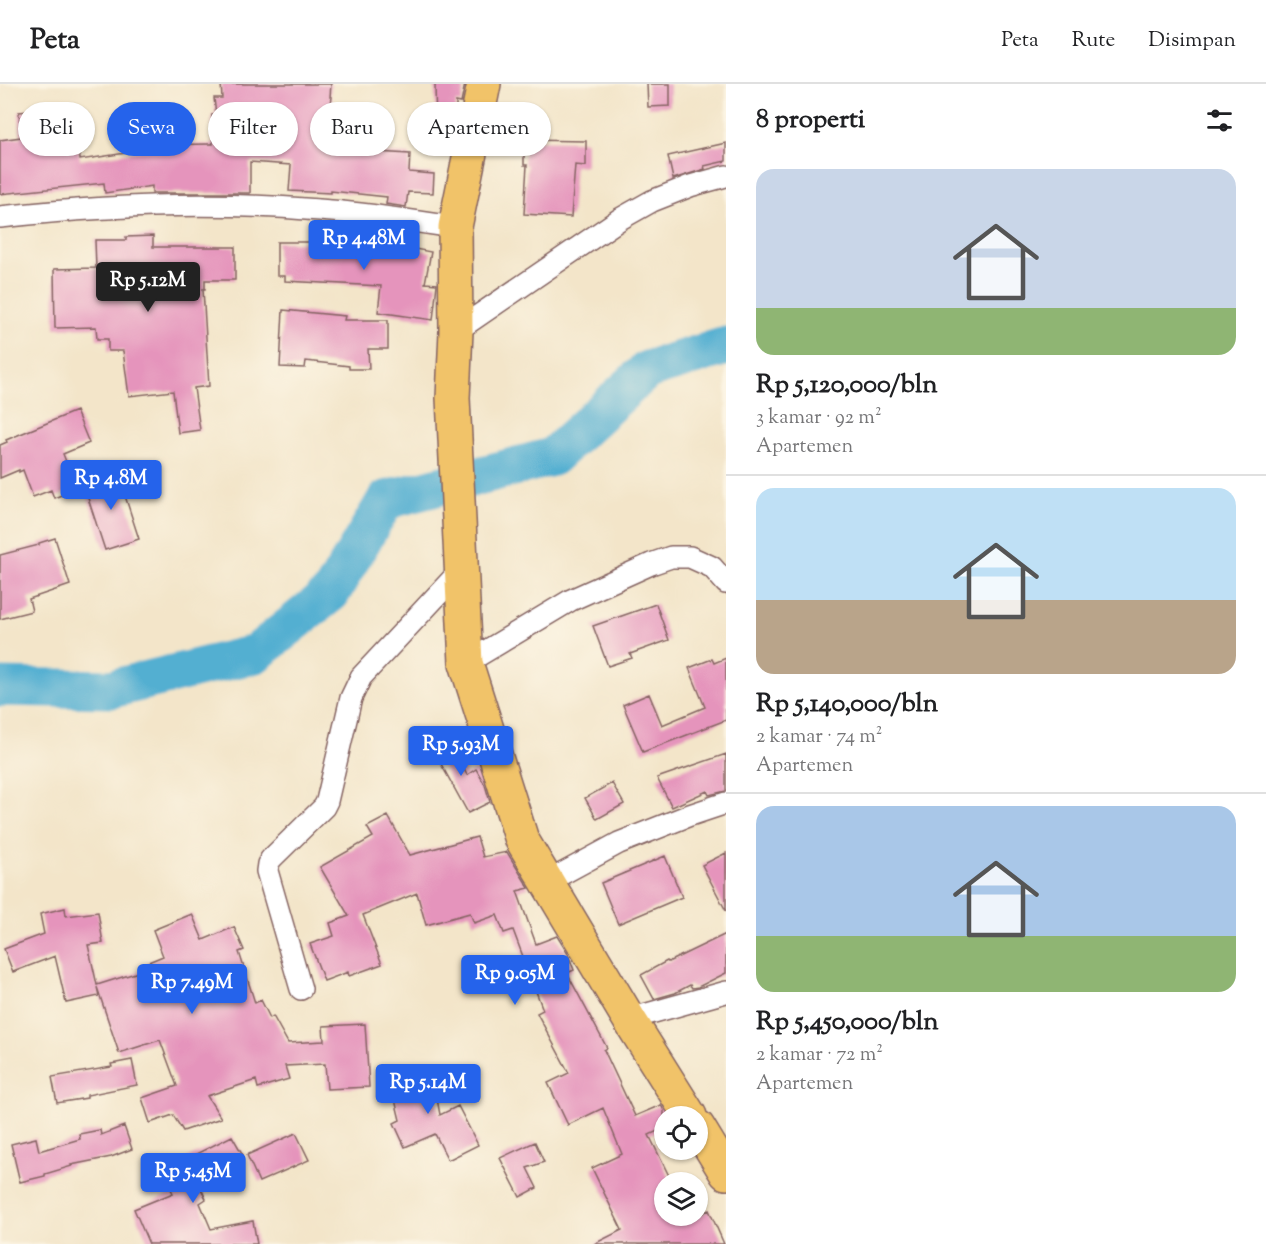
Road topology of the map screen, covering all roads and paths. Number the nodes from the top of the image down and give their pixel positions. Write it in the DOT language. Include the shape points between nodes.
graph roads {
  1 [pos="484,84"];
  2 [pos="726,176"];
  3 [pos="0,217"];
  4 [pos="455,227"];
  5 [pos="456,331"];
  6 [pos="460,555"];
  7 [pos="726,583"];
  8 [pos="466,663"];
  9 [pos="726,803"];
  10 [pos="547,882"];
  11 [pos="301,989"];
  12 [pos="726,992"];
  13 [pos="629,1019"];
  14 [pos="684,1106"];
  15 [pos="708,1143"];
  16 [pos="726,1173"];
  1 -- 4 [label="highway"];
  2 -- 5 [label="street" via="652,201 620,219"];
  3 -- 4 [label="street" via="115,207 240,205 320,210"];
  4 -- 5 [label="highway"];
  5 -- 6 [label="highway" via="453,398"];
  6 -- 8 [label="highway"];
  6 -- 11 [label="street" via="361,677 351,698 327,801 268,864"];
  7 -- 8 [label="street" via="712,567 690,557 671,557 571,600"];
  8 -- 10 [label="highway" via="522,840"];
  9 -- 10 [label="street" via="619,843"];
  10 -- 13 [label="highway"];
  12 -- 13 [label="street"];
  13 -- 14 [label="highway"];
  15 -- 16 [label="highway"];
}
